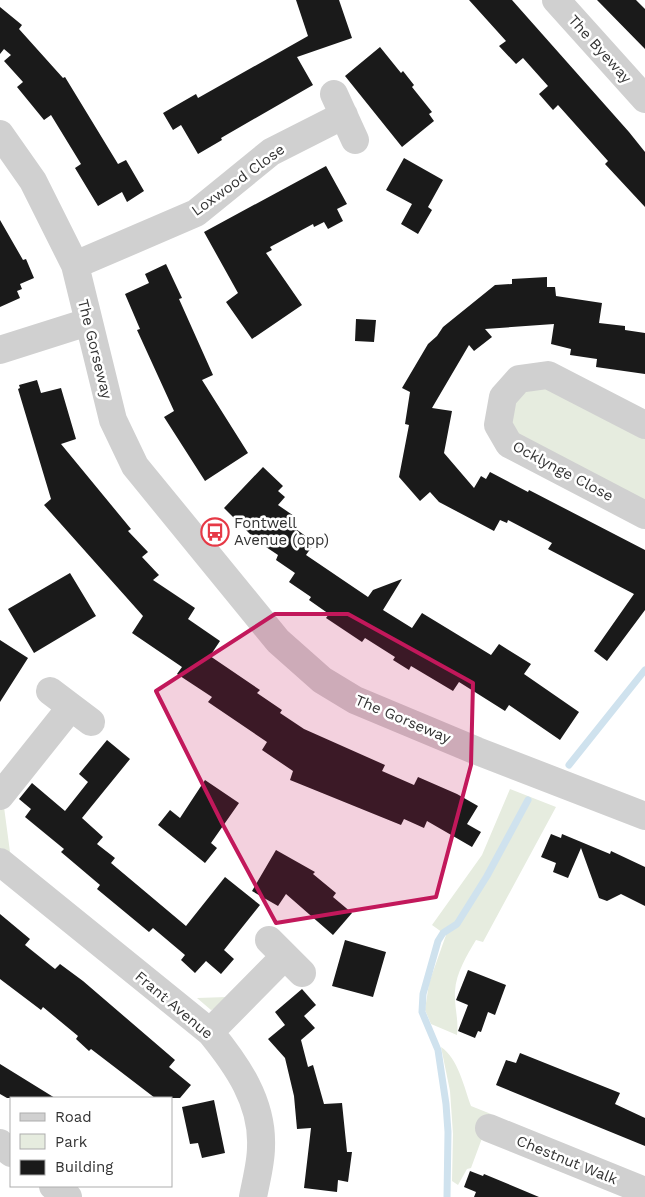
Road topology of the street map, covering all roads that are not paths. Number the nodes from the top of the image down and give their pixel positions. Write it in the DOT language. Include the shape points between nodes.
graph roads {
  1 [pos="556,0"];
  2 [pos="645,99"];
  3 [pos="0,134"];
  4 [pos="355,140"];
  5 [pos="75,265"];
  6 [pos="88,322"];
  7 [pos="0,350"];
  8 [pos="645,425"];
  9 [pos="645,515"];
  10 [pos="50,691"];
  11 [pos="0,796"];
  12 [pos="645,816"];
  13 [pos="0,862"];
  14 [pos="286,957"];
  15 [pos="210,1032"];
  16 [pos="488,1128"];
  17 [pos="0,1143"];
  18 [pos="10,1152"];
  19 [pos="54,1187"];
  20 [pos="645,1191"];
  21 [pos="68,1197"];
  22 [pos="253,1197"];
  1 -- 2 [label="street, The Byeway"];
  3 -- 5 [label="street, The Gorseway" via="33,181"];
  4 -- 5 [label="street, Loxwood Close" via="339,104 271,152 196,213"];
  5 -- 6 [label="street, The Gorseway"];
  6 -- 7 [label="street"];
  6 -- 12 [label="street, The Gorseway" via="113,420 135,466 278,641 322,680 355,700"];
  8 -- 9 [label="street, Ocklynge Close" via="548,375 519,379 503,397 498,425 509,444"];
  10 -- 11 [label="street" via="81,715"];
  13 -- 15 [label="street, Frant Avenue"];
  14 -- 15 [label="street"];
  15 -- 22 [label="street, Frant Avenue" via="232,1060 251,1093 261,1147"];
  16 -- 20 [label="street, Chestnut Walk"];
  17 -- 18 [label="street"];
  19 -- 21 [label="street"];
}
